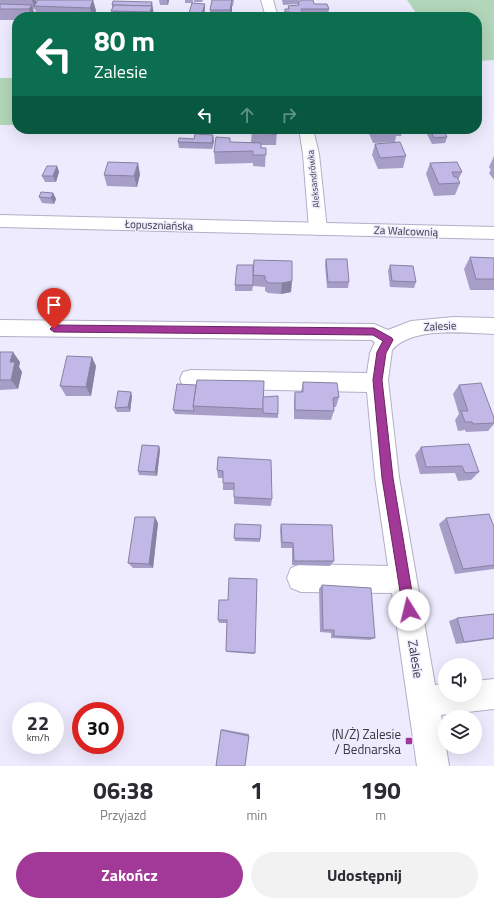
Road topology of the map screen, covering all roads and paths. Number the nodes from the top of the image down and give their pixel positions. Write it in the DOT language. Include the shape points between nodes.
graph roads {
  1 [pos="267,0"];
  2 [pos="271,12"];
  3 [pos="307,134"];
  4 [pos="0,221"];
  5 [pos="318,229"];
  6 [pos="494,233"];
  7 [pos="494,326"];
  8 [pos="0,328"];
  9 [pos="389,340"];
  10 [pos="191,379"];
  11 [pos="378,383"];
  12 [pos="301,578"];
  13 [pos="404,580"];
  14 [pos="494,694"];
  15 [pos="423,702"];
  16 [pos="433,766"];
  1 -- 2 [label="street"];
  3 -- 5 [label="street, Aleksandrówka"];
  4 -- 5 [label="street, Łopuszniańska"];
  5 -- 6 [label="street, Za Walcownią"];
  7 -- 9 [label="street, Zalesie" via="413,328"];
  8 -- 9 [label="street" via="374,332"];
  9 -- 11 [label="street, Zalesie" via="381,352"];
  10 -- 11 [label="street"];
  11 -- 13 [label="street, Zalesie" via="388,478"];
  12 -- 13 [label="street"];
  13 -- 15 [label="street, Zalesie"];
  14 -- 15 [label="street"];
  15 -- 16 [label="street, Zalesie"];
}
